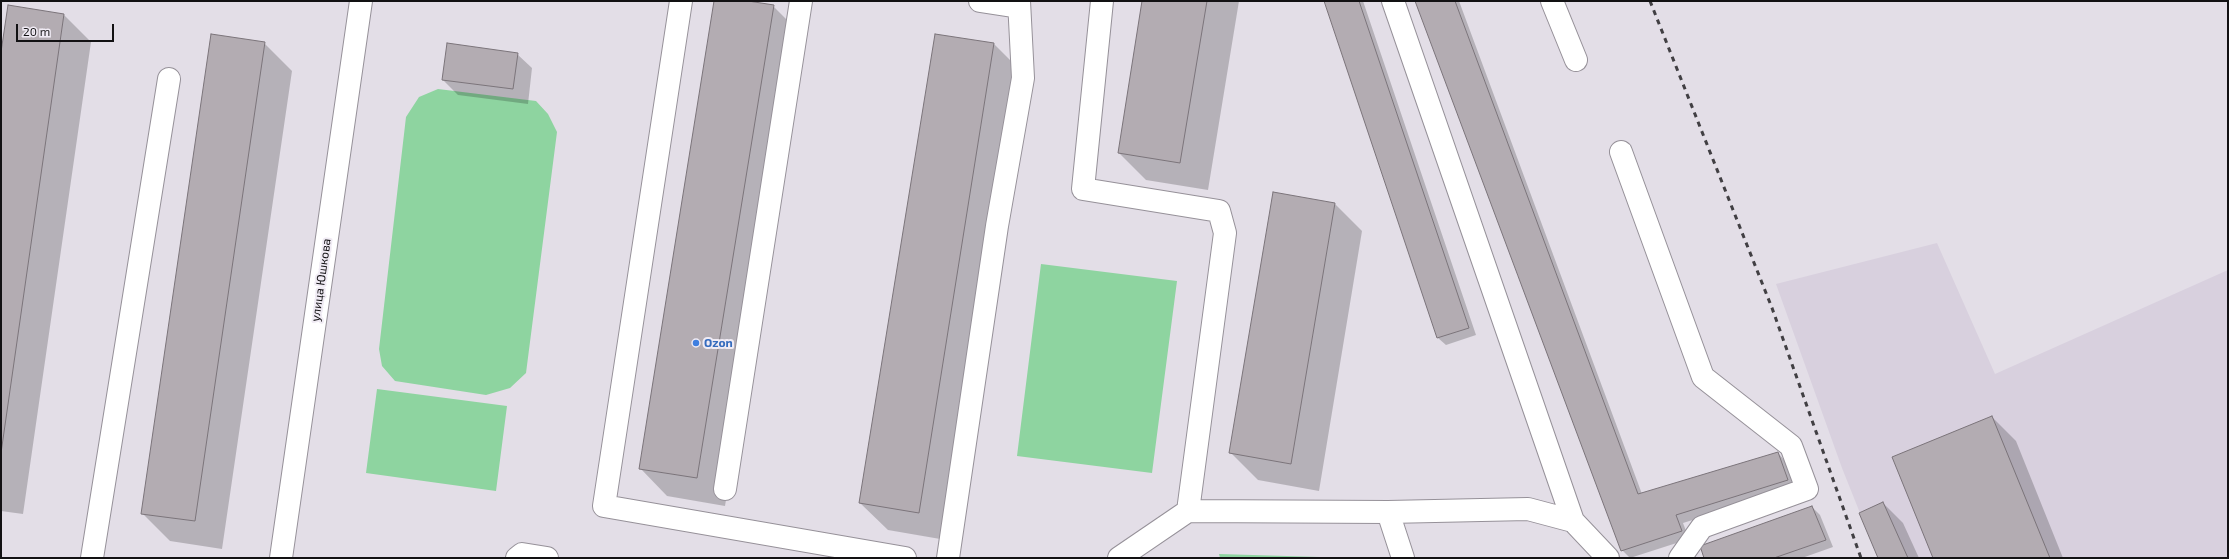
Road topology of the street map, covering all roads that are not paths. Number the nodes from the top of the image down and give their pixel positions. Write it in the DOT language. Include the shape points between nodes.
graph roads {
  1 [pos="361,1"];
  2 [pos="681,1"];
  3 [pos="801,1"];
  4 [pos="980,1"];
  5 [pos="1102,1"];
  6 [pos="1393,1"];
  7 [pos="1552,1"];
  8 [pos="1019,4"];
  9 [pos="1576,60"];
  10 [pos="169,79"];
  11 [pos="1621,152"];
  12 [pos="725,489"];
  13 [pos="1188,511"];
  14 [pos="1388,512"];
  15 [pos="1573,521"];
  16 [pos="92,558"];
  17 [pos="281,558"];
  18 [pos="517,558"];
  19 [pos="547,558"];
  20 [pos="905,558"];
  21 [pos="948,558"];
  22 [pos="1119,558"];
  23 [pos="1403,558"];
  24 [pos="1608,558"];
  25 [pos="1680,558"];
  1 -- 17 [label="street, улица Юшкова"];
  2 -- 20 [label="street" via="604,506"];
  3 -- 12 [label="street"];
  4 -- 8 [label="street"];
  5 -- 13 [label="street" via="1083,188 1219,211 1226,232"];
  6 -- 15 [label="street"];
  7 -- 9 [label="street"];
  8 -- 21 [label="street" via="1023,78 997,226"];
  10 -- 16 [label="street"];
  11 -- 25 [label="street" via="1703,377 1791,446 1807,489 1702,527"];
  13 -- 14 [label="street"];
  13 -- 22 [label="street"];
  14 -- 15 [label="street" via="1528,509"];
  14 -- 23 [label="street"];
  15 -- 24 [label="street"];
  18 -- 19 [label="street" via="522,554"];
}
